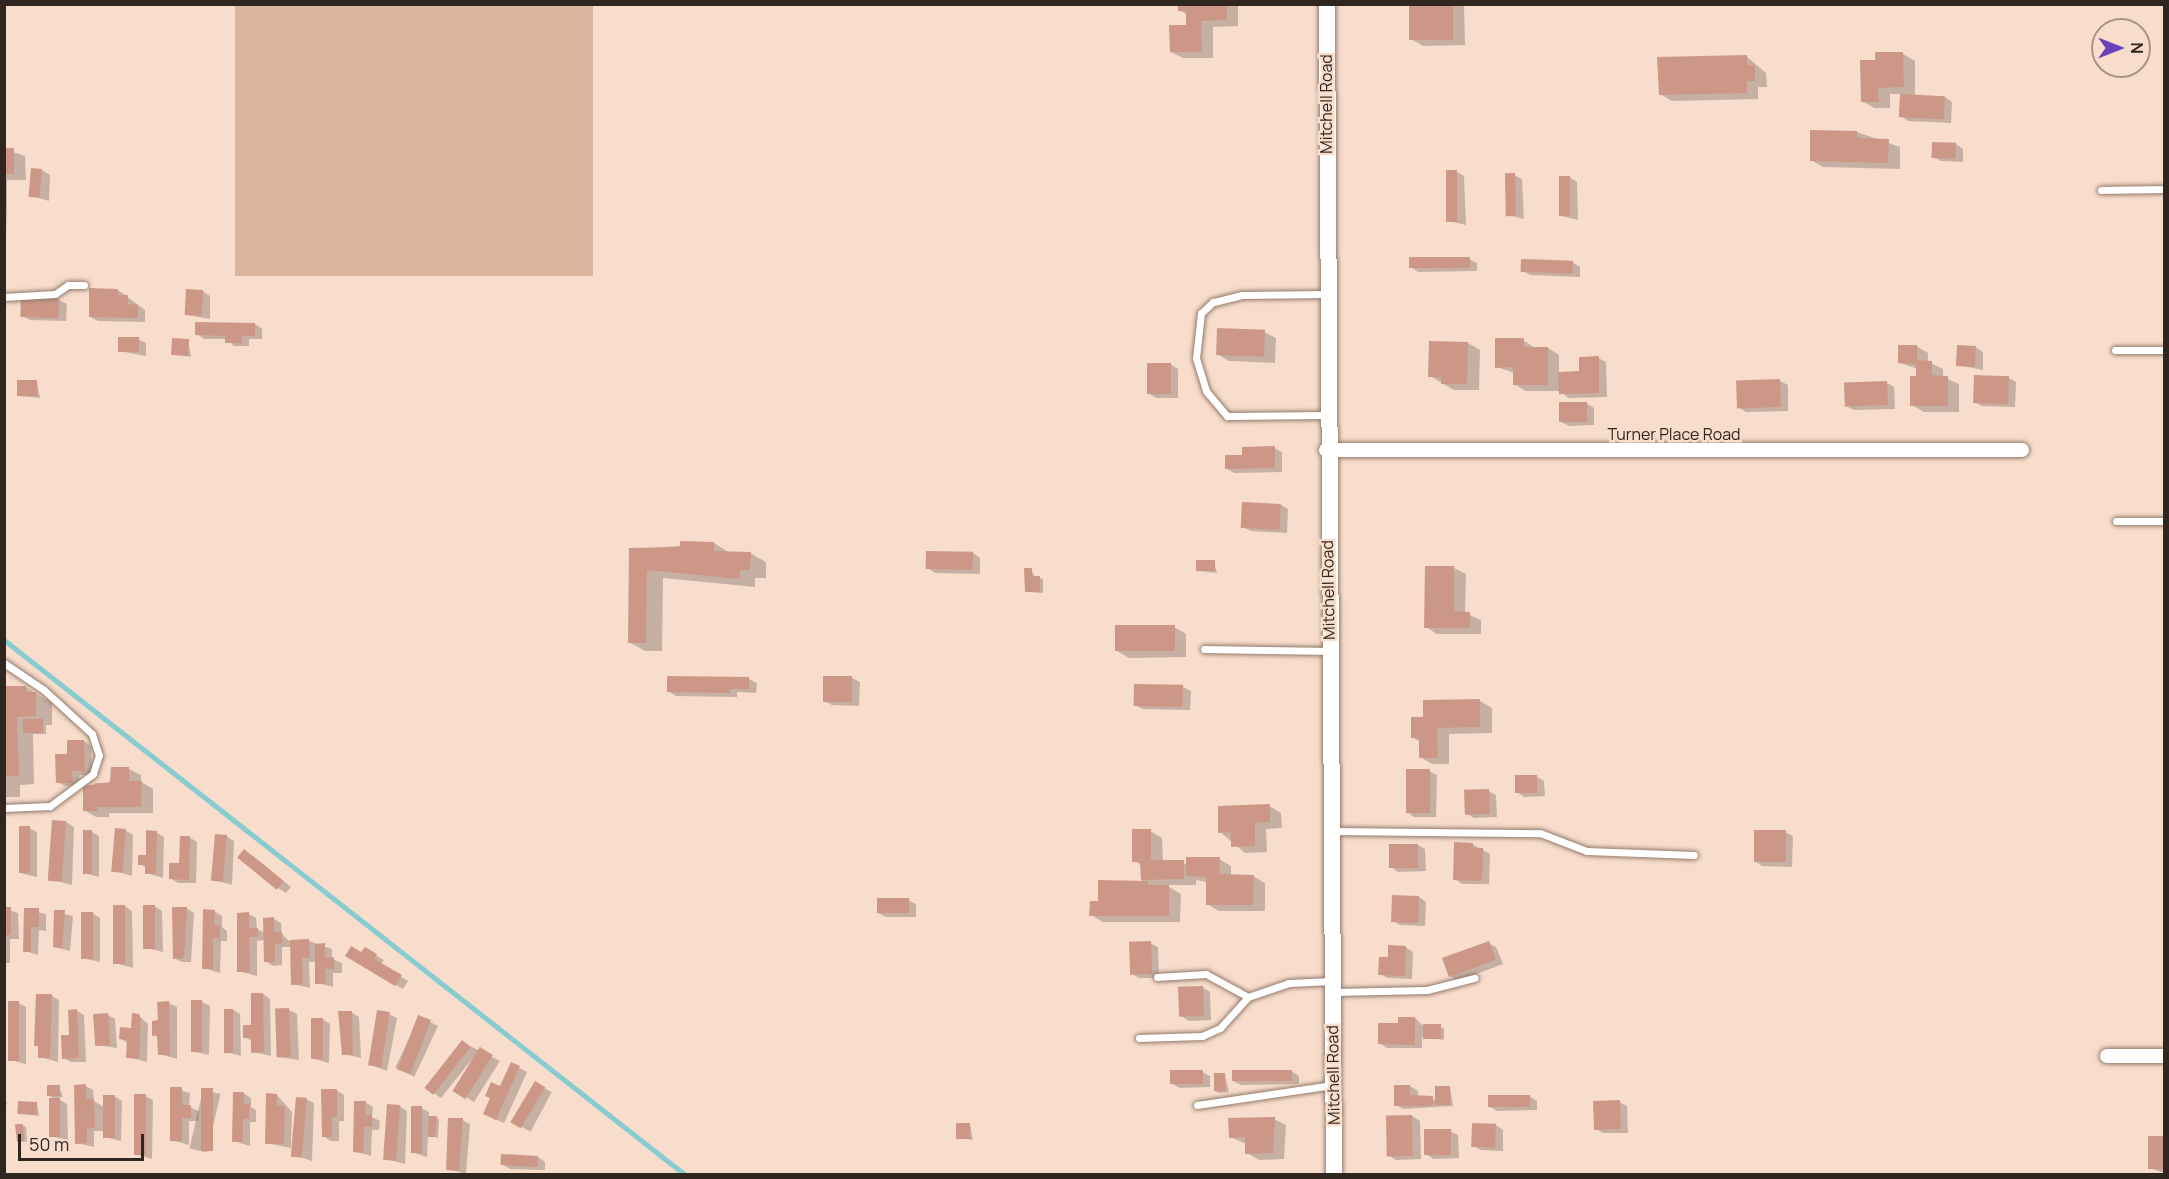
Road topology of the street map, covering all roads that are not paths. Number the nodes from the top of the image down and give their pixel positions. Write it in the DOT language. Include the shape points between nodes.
graph roads {
  1 [pos="1327,4"];
  2 [pos="2164,189"];
  3 [pos="2101,190"];
  4 [pos="84,285"];
  5 [pos="1326,294"];
  6 [pos="4,297"];
  7 [pos="2115,350"];
  8 [pos="2164,350"];
  9 [pos="1326,415"];
  10 [pos="1326,450"];
  11 [pos="2022,450"];
  12 [pos="2116,521"];
  13 [pos="2164,522"];
  14 [pos="1204,649"];
  15 [pos="1328,651"];
  16 [pos="4,663"];
  17 [pos="4,808"];
  18 [pos="1330,831"];
  19 [pos="1694,855"];
  20 [pos="1157,977"];
  21 [pos="1474,978"];
  22 [pos="1332,987"];
  23 [pos="1248,997"];
  24 [pos="1139,1038"];
  25 [pos="2107,1056"];
  26 [pos="2164,1056"];
  27 [pos="1333,1085"];
  28 [pos="1197,1105"];
  29 [pos="1334,1174"];
  1 -- 5 [label="street, Mitchell Road"];
  2 -- 3 [label="lane"];
  4 -- 6 [label="lane" via="68,285 55,294"];
  5 -- 9 [label="street, Mitchell Road"];
  5 -- 9 [label="lane" via="1242,295 1213,302 1201,313 1196,358 1206,391 1227,416"];
  7 -- 8 [label="lane"];
  9 -- 10 [label="street, Mitchell Road"];
  10 -- 11 [label="street, Turner Place Road"];
  10 -- 15 [label="street, Mitchell Road"];
  12 -- 13 [label="lane"];
  14 -- 15 [label="lane"];
  15 -- 18 [label="street, Mitchell Road"];
  16 -- 17 [label="lane" via="44,690 92,734 99,755 93,774 50,806"];
  18 -- 19 [label="lane" via="1540,833 1587,851"];
  18 -- 22 [label="street, Mitchell Road"];
  20 -- 23 [label="lane" via="1206,974"];
  21 -- 22 [label="lane" via="1427,990"];
  22 -- 23 [label="lane" via="1288,983"];
  22 -- 27 [label="street, Mitchell Road"];
  23 -- 24 [label="lane" via="1220,1028 1202,1036"];
  25 -- 26 [label="street"];
  27 -- 28 [label="lane"];
  27 -- 29 [label="street, Mitchell Road"];
}
